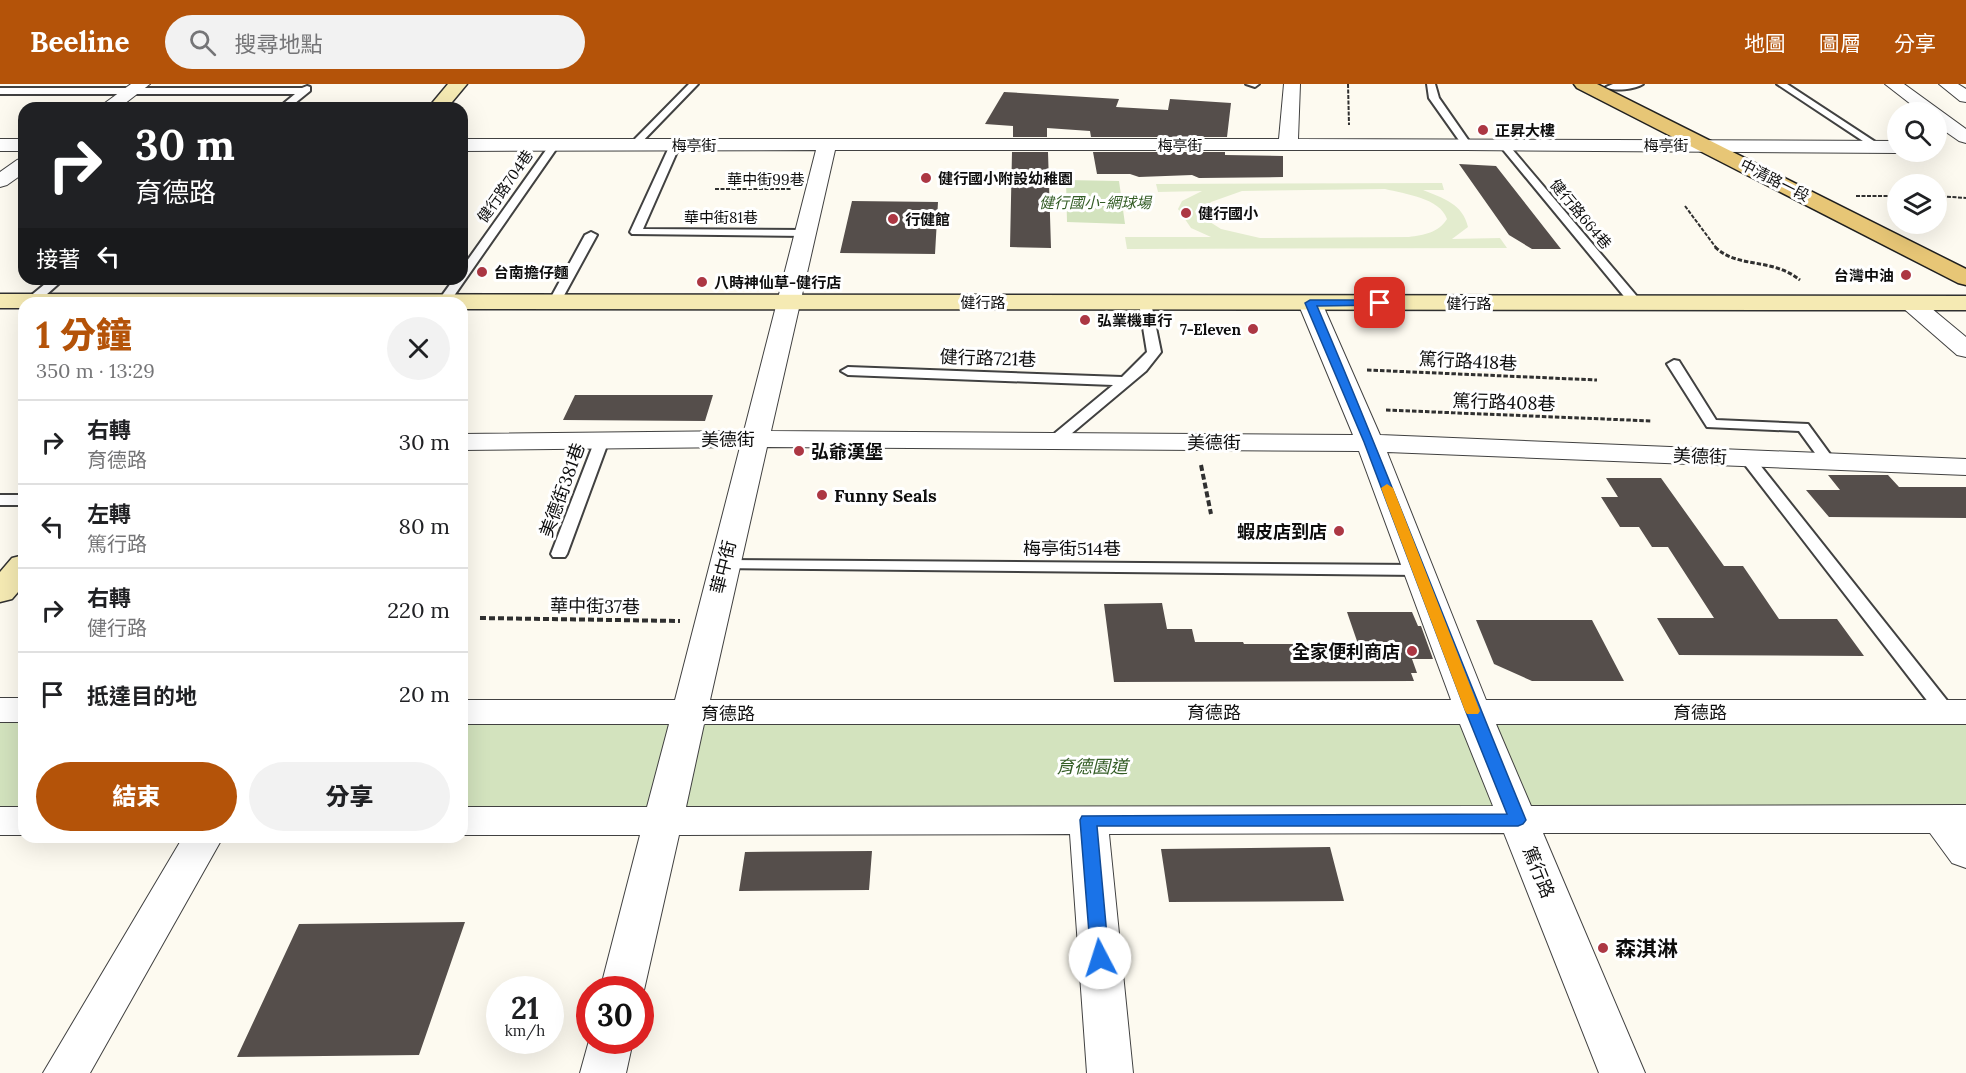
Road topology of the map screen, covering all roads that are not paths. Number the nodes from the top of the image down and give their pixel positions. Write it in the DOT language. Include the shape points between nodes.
graph roads {
  1 [pos="458,84"];
  2 [pos="694,84"];
  3 [pos="1250,84"];
  4 [pos="1255,84"];
  5 [pos="1292,84"];
  6 [pos="1431,84"];
  7 [pos="1583,84"];
  8 [pos="1639,84"];
  9 [pos="1781,84"];
  10 [pos="1893,84"];
  11 [pos="1608,85"];
  12 [pos="137,87"];
  13 [pos="309,87"];
  14 [pos="0,91"];
  15 [pos="116,102"];
  16 [pos="290,102"];
  17 [pos="442,102"];
  18 [pos="1918,102"];
  19 [pos="1947,124"];
  20 [pos="1966,137"];
  21 [pos="1288,144"];
  22 [pos="1466,144"];
  23 [pos="1503,144"];
  24 [pos="0,145"];
  25 [pos="18,145"];
  26 [pos="468,145"];
  27 [pos="554,145"];
  28 [pos="634,145"];
  29 [pos="675,145"];
  30 [pos="827,145"];
  31 [pos="1731,145"];
  32 [pos="1708,146"];
  33 [pos="1878,147"];
  34 [pos="1887,147"];
  35 [pos="1947,147"];
  36 [pos="1966,147"];
  37 [pos="18,168"];
  38 [pos="0,181"];
  39 [pos="806,233"];
  40 [pos="591,235"];
  41 [pos="1966,257"];
  42 [pos="468,268"];
  43 [pos="1966,278"];
  44 [pos="51,285"];
  45 [pos="277,285"];
  46 [pos="37,297"];
  47 [pos="266,297"];
  48 [pos="18,301"];
  49 [pos="468,301"];
  50 [pos="555,301"];
  51 [pos="2,302"];
  52 [pos="788,302"];
  53 [pos="1145,303"];
  54 [pos="1310,303"];
  55 [pos="1636,303"];
  56 [pos="1911,303"];
  57 [pos="1966,303"];
  58 [pos="1966,350"];
  59 [pos="1674,364"];
  60 [pos="848,371"];
  61 [pos="1126,381"];
  62 [pos="755,439"];
  63 [pos="602,440"];
  64 [pos="1054,441"];
  65 [pos="468,442"];
  66 [pos="1370,442"];
  67 [pos="1748,458"];
  68 [pos="1828,461"];
  69 [pos="1966,467"];
  70 [pos="0,500"];
  71 [pos="18,500"];
  72 [pos="559,554"];
  73 [pos="724,565"];
  74 [pos="1419,570"];
  75 [pos="18,572"];
  76 [pos="0,592"];
  77 [pos="0,710"];
  78 [pos="18,710"];
  79 [pos="468,712"];
  80 [pos="1473,712"];
  81 [pos="1956,712"];
  82 [pos="688,713"];
  83 [pos="1954,819"];
  84 [pos="1088,820"];
  85 [pos="1518,820"];
  86 [pos="0,821"];
  87 [pos="18,821"];
  88 [pos="468,821"];
  89 [pos="661,821"];
  90 [pos="200,843"];
  91 [pos="1966,853"];
  92 [pos="625,976"];
  93 [pos="607,1054"];
  94 [pos="66,1073"];
  95 [pos="603,1073"];
  96 [pos="1110,1073"];
  97 [pos="1622,1073"];
  1 -- 17 [label="street"];
  2 -- 28 [label="lane"];
  3 -- 4 [label="lane"];
  5 -- 21 [label="street"];
  6 -- 22 [label="lane" via="1434,98"];
  7 -- 32 [label="main road, 中清路一段"];
  8 -- 11 [label="lane"];
  9 -- 33 [label="lane"];
  10 -- 18 [label="street"];
  11 -- 31 [label="main road, 中清路一段"];
  12 -- 13 [label="lane"];
  12 -- 14 [label="lane"];
  12 -- 15 [label="street"];
  13 -- 16 [label="lane"];
  19 -- 20 [label="street"];
  21 -- 22 [label="street, 梅亭街"];
  21 -- 30 [label="street, 梅亭街"];
  22 -- 23 [label="street, 梅亭街"];
  23 -- 32 [label="street, 梅亭街"];
  23 -- 55 [label="lane, 健行路664巷"];
  24 -- 25 [label="street"];
  26 -- 27 [label="street, 梅亭街"];
  27 -- 28 [label="street, 梅亭街"];
  27 -- 42 [label="lane, 健行路704巷"];
  28 -- 29 [label="street, 梅亭街"];
  29 -- 30 [label="street, 梅亭街"];
  29 -- 39 [label="lane, 華中街81巷" via="636,232"];
  30 -- 39 [label="street, 華中街"];
  31 -- 32 [label="street, 梅亭街"];
  31 -- 33 [label="street, 梅亭街"];
  31 -- 41 [label="main road, 中清路一段"];
  32 -- 43 [label="main road, 中清路一段"];
  33 -- 34 [label="street, 梅亭街"];
  35 -- 36 [label="street"];
  37 -- 38 [label="street"];
  39 -- 52 [label="street, 華中街"];
  40 -- 50 [label="lane"];
  44 -- 46 [label="lane"];
  45 -- 47 [label="street"];
  48 -- 51 [label="street, 健行路"];
  49 -- 50 [label="street, 健行路"];
  50 -- 52 [label="street, 健行路"];
  52 -- 53 [label="street, 健行路"];
  52 -- 62 [label="street, 華中街"];
  53 -- 54 [label="street, 健行路"];
  53 -- 61 [label="lane" via="1154,352"];
  54 -- 55 [label="street, 健行路"];
  54 -- 66 [label="street, 篤行路"];
  55 -- 56 [label="street, 健行路"];
  56 -- 57 [label="street, 健行路"];
  56 -- 58 [label="street"];
  59 -- 68 [label="lane" via="1712,424 1803,427"];
  60 -- 61 [label="lane, 健行路721巷"];
  61 -- 64 [label="lane"];
  62 -- 63 [label="street, 美德街"];
  62 -- 64 [label="street, 美德街"];
  62 -- 73 [label="street, 華中街"];
  63 -- 65 [label="street, 美德街"];
  63 -- 72 [label="lane, 美德街381巷"];
  64 -- 66 [label="street, 美德街"];
  66 -- 67 [label="street, 美德街"];
  66 -- 74 [label="street, 篤行路"];
  67 -- 68 [label="street, 美德街"];
  67 -- 81 [label="lane"];
  68 -- 69 [label="street, 美德街"];
  70 -- 71 [label="lane"];
  73 -- 74 [label="lane, 梅亭街514巷"];
  73 -- 82 [label="street, 華中街"];
  74 -- 80 [label="street, 篤行路"];
  75 -- 76 [label="street"];
  77 -- 78 [label="street"];
  79 -- 82 [label="street, 育德路"];
  80 -- 81 [label="street, 育德路"];
  80 -- 82 [label="street, 育德路"];
  80 -- 85 [label="street, 篤行路"];
  82 -- 89 [label="street, 華中街"];
  83 -- 85 [label="street"];
  83 -- 91 [label="street"];
  84 -- 85 [label="street"];
  84 -- 89 [label="street"];
  84 -- 96 [label="street"];
  85 -- 97 [label="street, 篤行路"];
  86 -- 87 [label="street"];
  88 -- 89 [label="street"];
  89 -- 92 [label="street, 華中街"];
  90 -- 94 [label="street"];
  93 -- 95 [label="street"];
}
